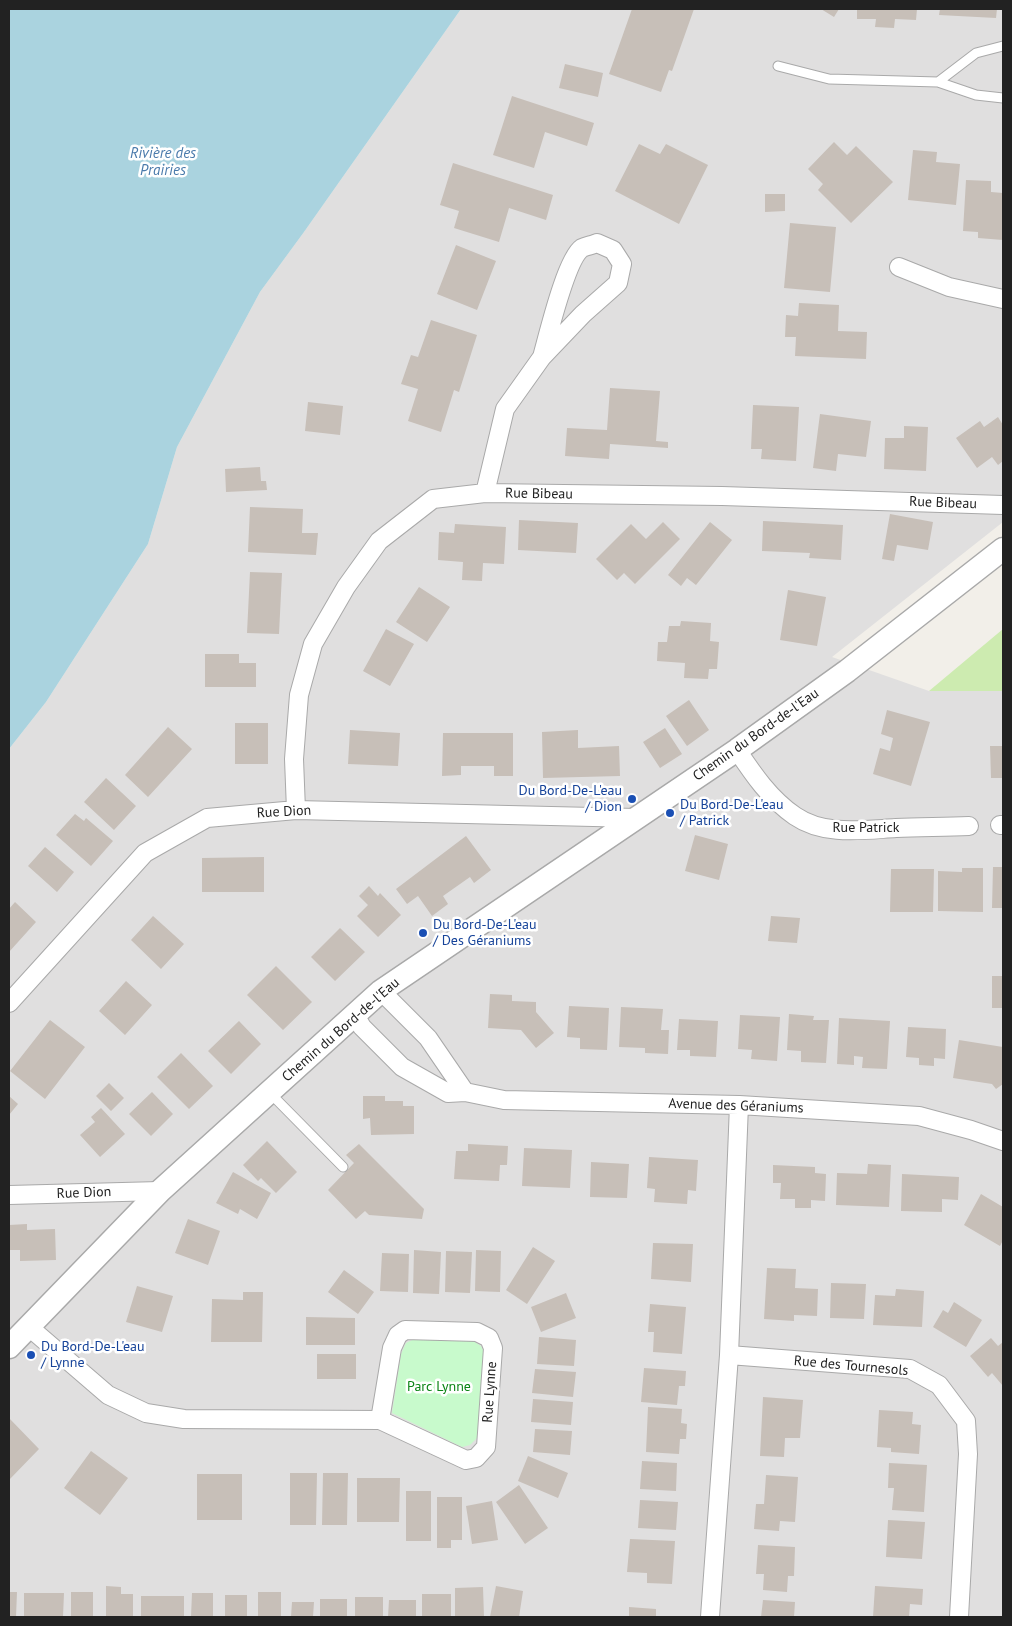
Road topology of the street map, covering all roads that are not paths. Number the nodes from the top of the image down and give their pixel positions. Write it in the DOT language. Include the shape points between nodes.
graph roads {
  1 [pos="1003,46"];
  2 [pos="778,66"];
  3 [pos="938,82"];
  4 [pos="1003,98"];
  5 [pos="900,267"];
  6 [pos="1003,299"];
  7 [pos="542,357"];
  8 [pos="485,493"];
  9 [pos="1003,505"];
  10 [pos="1003,549"];
  11 [pos="737,750"];
  12 [pos="296,810"];
  13 [pos="636,818"];
  14 [pos="968,826"];
  15 [pos="381,991"];
  16 [pos="9,1003"];
  17 [pos="354,1016"];
  18 [pos="269,1092"];
  19 [pos="465,1092"];
  20 [pos="740,1104"];
  21 [pos="1003,1142"];
  22 [pos="343,1167"];
  23 [pos="160,1191"];
  24 [pos="9,1195"];
  25 [pos="29,1327"];
  26 [pos="9,1347"];
  27 [pos="728,1356"];
  28 [pos="380,1420"];
  29 [pos="710,1617"];
  30 [pos="959,1617"];
  1 -- 3 [label="lane" via="976,53"];
  2 -- 3 [label="lane" via="829,79"];
  3 -- 4 [label="lane" via="976,95"];
  5 -- 6 [label="street" via="949,287"];
  7 -- 7 [label="street" via="618,283 622,264 613,250 597,243 581,249 570,266 555,306"];
  7 -- 8 [label="street" via="505,408"];
  8 -- 9 [label="street, Rue Bibeau"];
  8 -- 12 [label="street, Rue Bibeau" via="433,499 379,541 313,644 299,695 294,759"];
  10 -- 11 [label="street, Chemin du Bord-de-l'Eau" via="847,671"];
  11 -- 13 [label="street, Chemin du Bord-de-l'Eau"];
  11 -- 14 [label="street, Rue Patrick" via="776,801 795,817 815,826 843,830"];
  12 -- 13 [label="street, Rue Dion"];
  12 -- 16 [label="street, Rue Dion" via="208,818 145,853"];
  13 -- 15 [label="street, Chemin du Bord-de-l'Eau"];
  15 -- 17 [label="street, Chemin du Bord-de-l'Eau"];
  15 -- 19 [label="street" via="428,1038"];
  17 -- 18 [label="street, Chemin du Bord-de-l'Eau"];
  17 -- 19 [label="street, Avenue des Géraniums" via="402,1068 448,1092"];
  18 -- 22 [label="lane"];
  18 -- 23 [label="street, Chemin du Bord-de-l'Eau"];
  19 -- 20 [label="street, Avenue des Géraniums" via="504,1100"];
  20 -- 21 [label="street, Avenue des Géraniums" via="919,1116"];
  20 -- 27 [label="street"];
  23 -- 24 [label="street, Rue Dion"];
  23 -- 25 [label="street, Chemin du Bord-de-l'Eau"];
  25 -- 26 [label="street, Chemin du Bord-de-l'Eau"];
  25 -- 28 [label="street, Rue Lynne" via="108,1395 146,1414 184,1419"];
  27 -- 29 [label="street"];
  27 -- 30 [label="street, Rue des Tournesols" via="910,1369 940,1385 966,1420 968,1446"];
  28 -- 28 [label="street, Rue Lynne" via="466,1460 476,1458 486,1447 493,1348 489,1338 477,1332 405,1330 398,1335 392,1348"];
}
